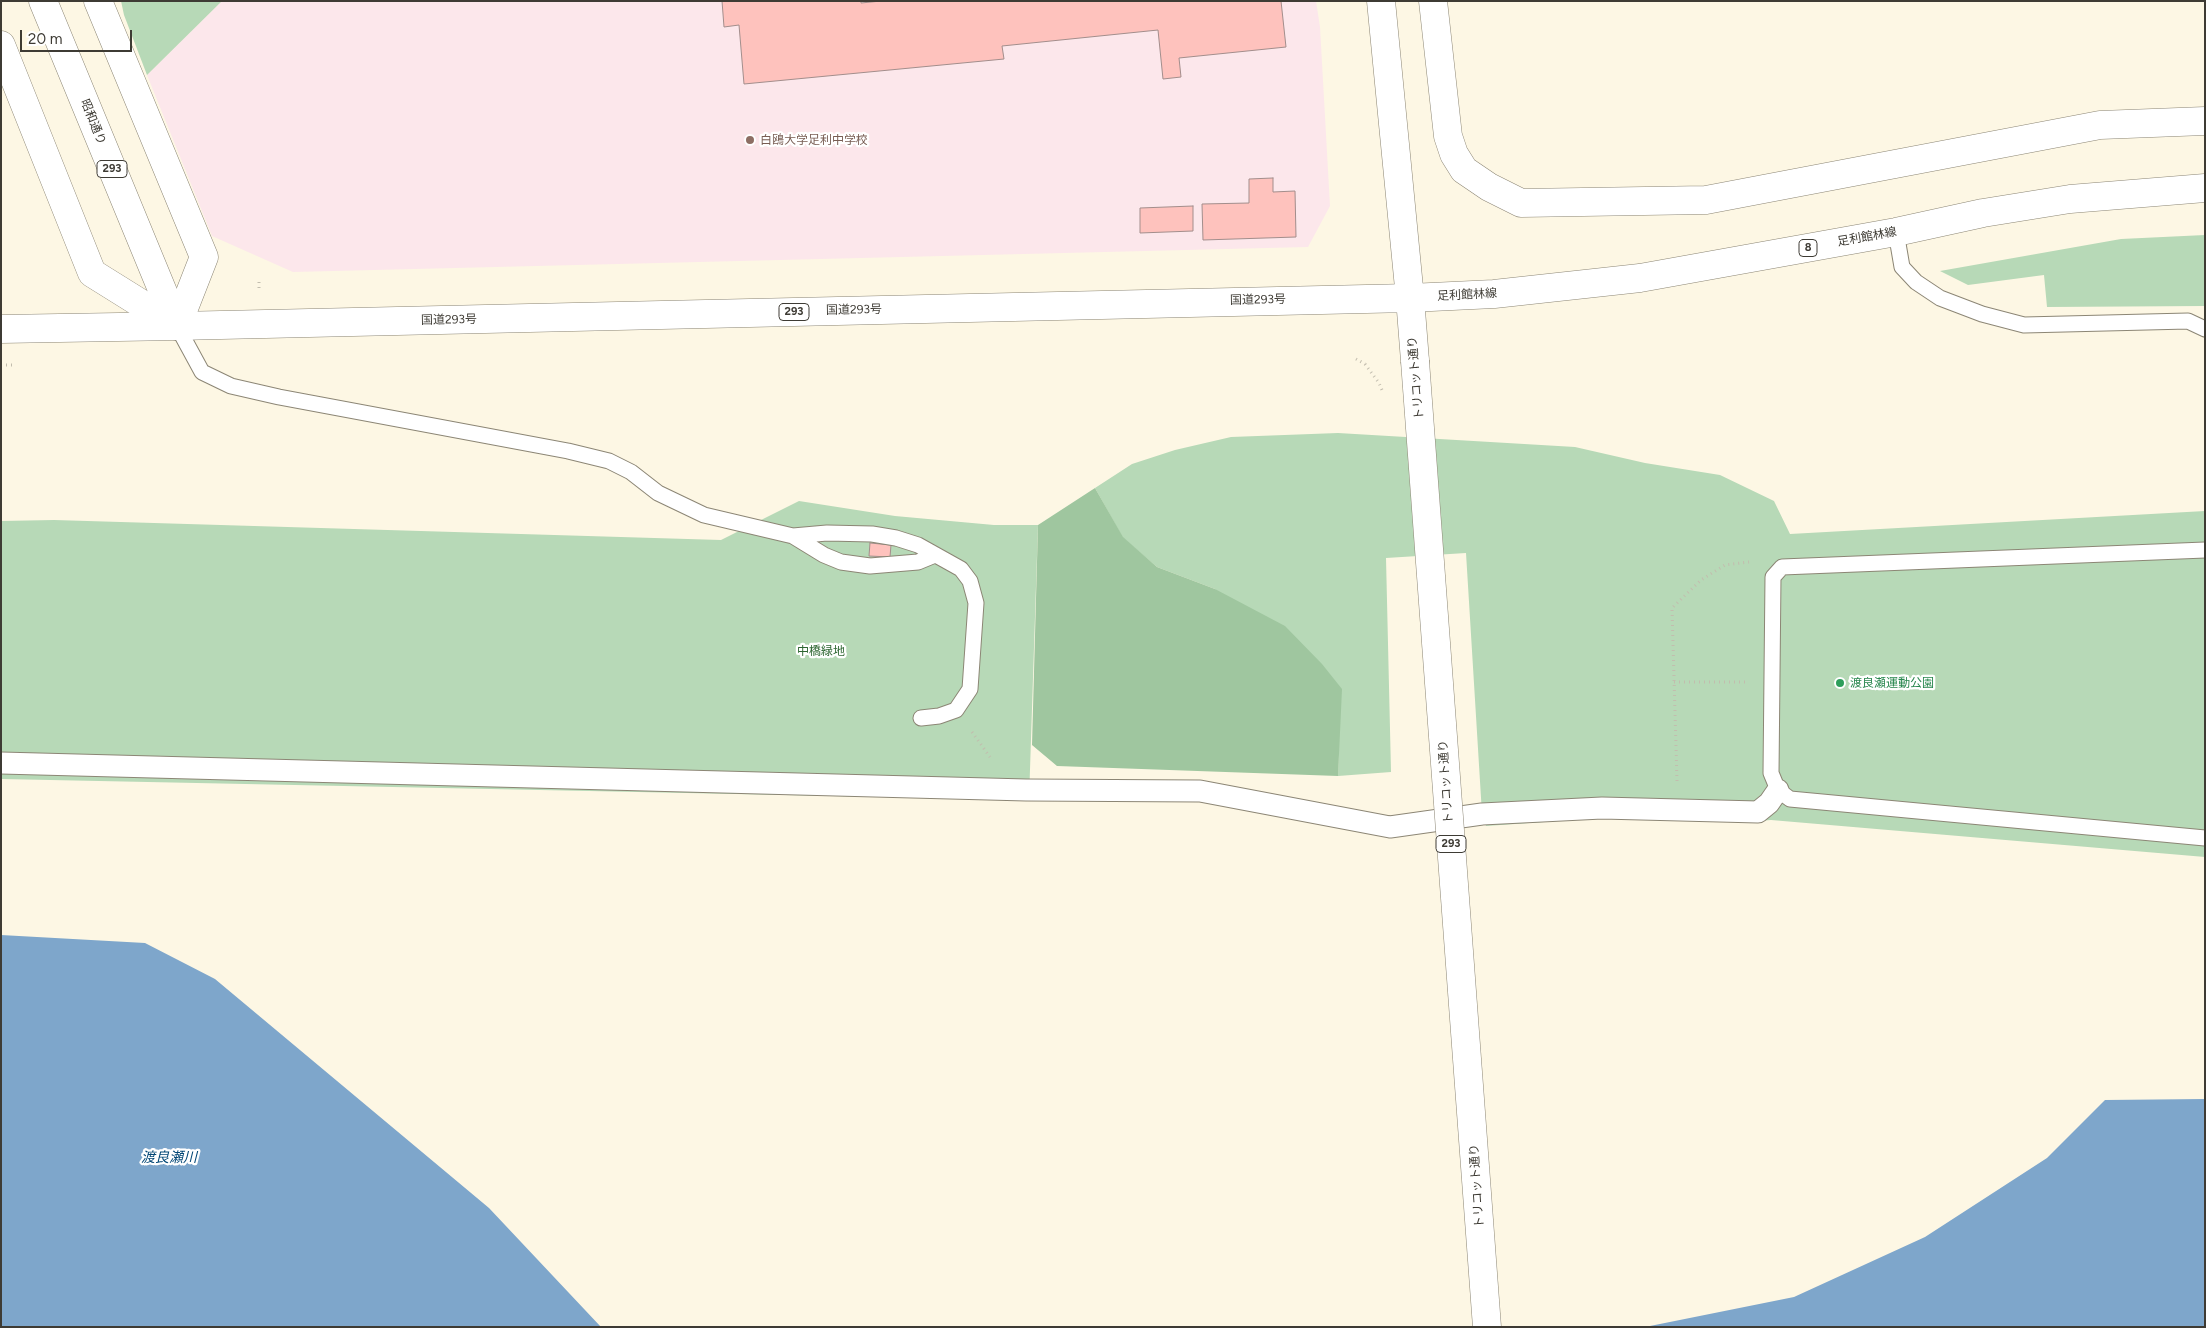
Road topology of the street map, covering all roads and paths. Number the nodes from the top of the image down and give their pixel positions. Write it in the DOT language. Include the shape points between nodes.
graph roads {
  1 [pos="98,1"];
  2 [pos="1381,1"];
  3 [pos="1433,1"];
  4 [pos="45,7"];
  5 [pos="1,45"];
  6 [pos="2205,121"];
  7 [pos="2205,188"];
  8 [pos="1896,232"];
  9 [pos="1410,298"];
  10 [pos="177,326"];
  11 [pos="1,329"];
  12 [pos="2205,329"];
  13 [pos="1356,359"];
  14 [pos="1365,364"];
  15 [pos="1,365"];
  16 [pos="12,365"];
  17 [pos="793,536"];
  18 [pos="2205,550"];
  19 [pos="935,555"];
  20 [pos="1782,567"];
  21 [pos="1674,682"];
  22 [pos="1748,682"];
  23 [pos="956,710"];
  24 [pos="922,718"];
  25 [pos="1,763"];
  26 [pos="1026,790"];
  27 [pos="1778,790"];
  28 [pos="1677,810"];
  29 [pos="2205,838"];
  30 [pos="1487,1327"];
  1 -- 10 [label="main road" via="204,257"];
  2 -- 9 [label="main road, トリコット通り"];
  3 -- 6 [label="main road" via="1448,136 1454,154 1464,170 1521,203 1706,200 2100,125"];
  4 -- 10 [label="main road, 昭和通り / 293"];
  5 -- 10 [label="main road" via="92,273"];
  7 -- 8 [label="main road, 足利館林線 / 8" via="2070,199"];
  8 -- 9 [label="main road, 足利館林線 / 8" via="1640,278 1494,294"];
  8 -- 12 [label="lane" via="1902,267 1916,282 1940,298 1982,314 2024,325 2188,322"];
  9 -- 10 [label="main road, 国道293号 / 293"];
  9 -- 30 [label="main road, トリコット通り / 293, bridge"];
  10 -- 11 [label="main road, 国道293号"];
  10 -- 17 [label="lane" via="202,372 232,386 609,460 658,492 704,515"];
  13 -- 14 [label="path"];
  15 -- 16 [label="path"];
  17 -- 19 [label="lane" via="872,534 896,538"];
  17 -- 19 [label="lane" via="841,562 870,566 918,562"];
  18 -- 20 [label="lane"];
  19 -- 23 [label="lane" via="961,569 970,581 976,603 970,689"];
  20 -- 21 [label="path" via="1752,562 1725,565 1701,580 1672,608"];
  20 -- 27 [label="lane" via="1773,577 1770,773"];
  21 -- 22 [label="path"];
  21 -- 28 [label="path"];
  23 -- 24 [label="lane"];
  23 -- 26 [label="path" via="990,758"];
  25 -- 26 [label="street"];
  26 -- 28 [label="street" via="1200,792 1390,827 1482,814 1602,808"];
  27 -- 28 [label="street" via="1758,812"];
  27 -- 29 [label="lane" via="1790,799"];
}
